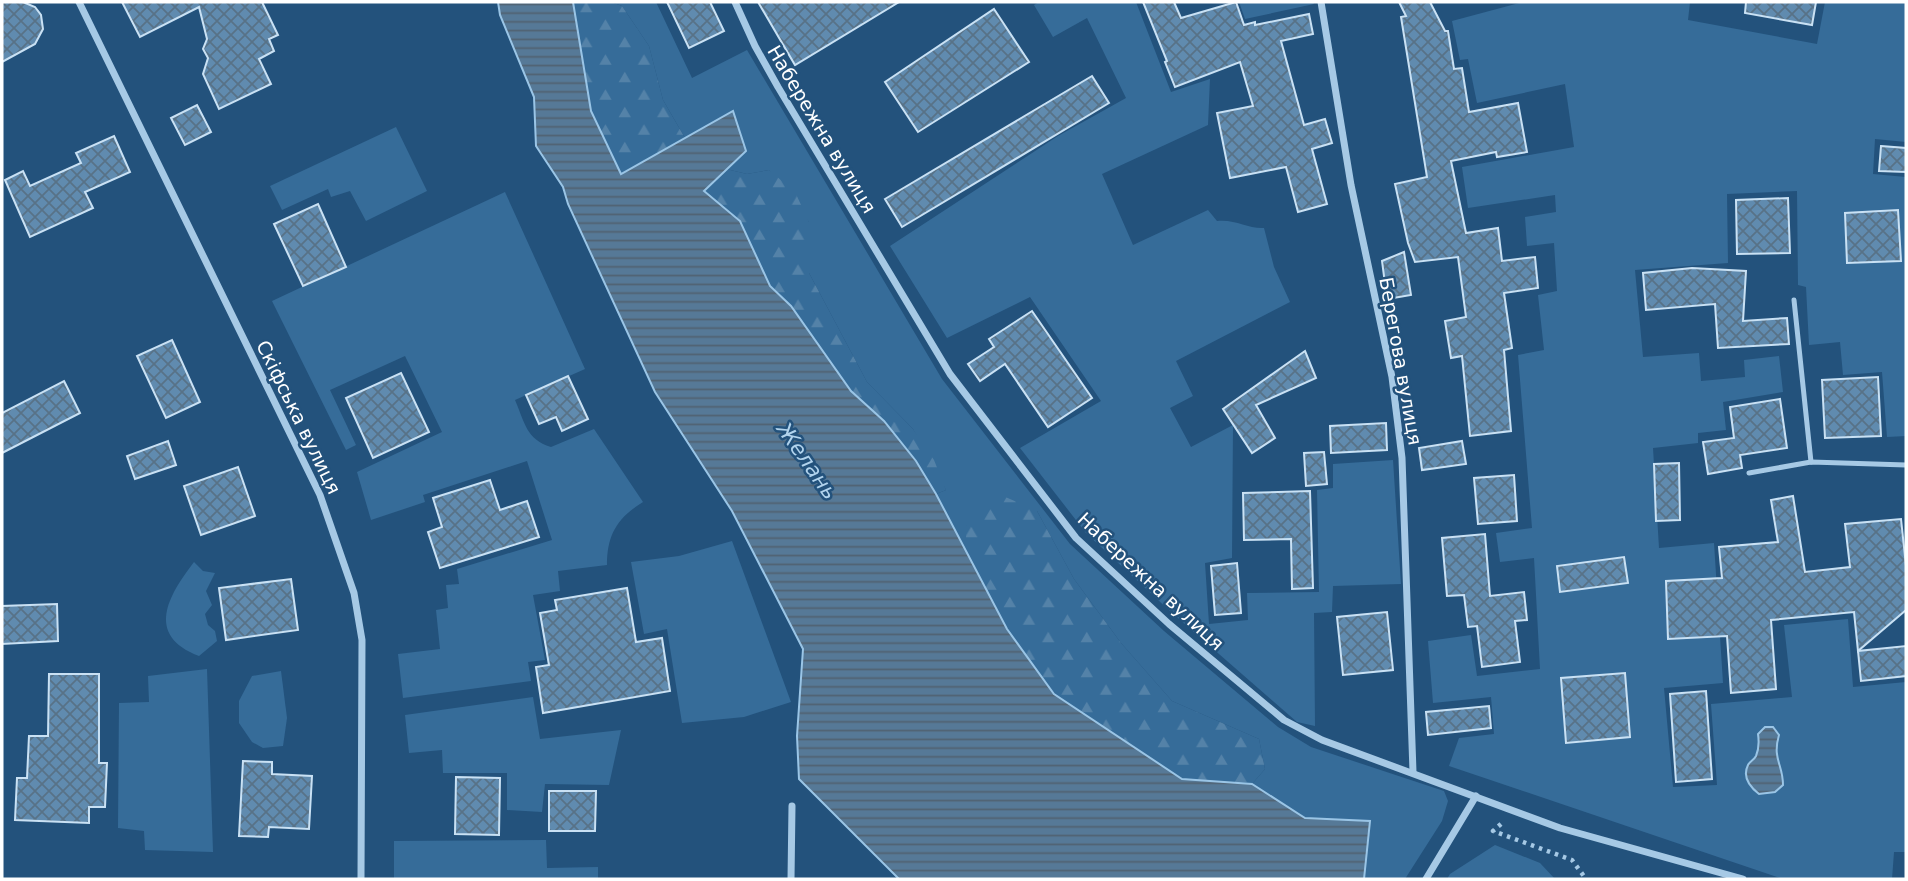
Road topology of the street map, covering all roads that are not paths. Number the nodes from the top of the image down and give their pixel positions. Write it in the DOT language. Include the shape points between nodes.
graph roads {
  1 [pos="79,2"];
  2 [pos="735,2"];
  3 [pos="1321,2"];
  4 [pos="1794,300"];
  5 [pos="1811,462"];
  6 [pos="1906,466"];
  7 [pos="1749,473"];
  8 [pos="1413,772"];
  9 [pos="1476,796"];
  10 [pos="792,806"];
  11 [pos="361,879"];
  12 [pos="791,879"];
  13 [pos="1426,879"];
  14 [pos="1743,879"];
  1 -- 11 [label="street, Скіфська вулиця" via="320,495 354,593 362,640"];
  2 -- 8 [label="street, Набережна вулиця" via="754,46 950,374 1076,538 1284,720 1322,740"];
  3 -- 8 [label="street, Берегова вулиця" via="1351,185 1392,377 1402,458"];
  4 -- 5 [label="lane"];
  5 -- 6 [label="lane"];
  5 -- 7 [label="lane"];
  8 -- 9 [label="street, Набережна вулиця"];
  9 -- 13 [label="street"];
  9 -- 14 [label="street, Набережна вулиця" via="1560,828"];
  10 -- 12 [label="street"];
}
